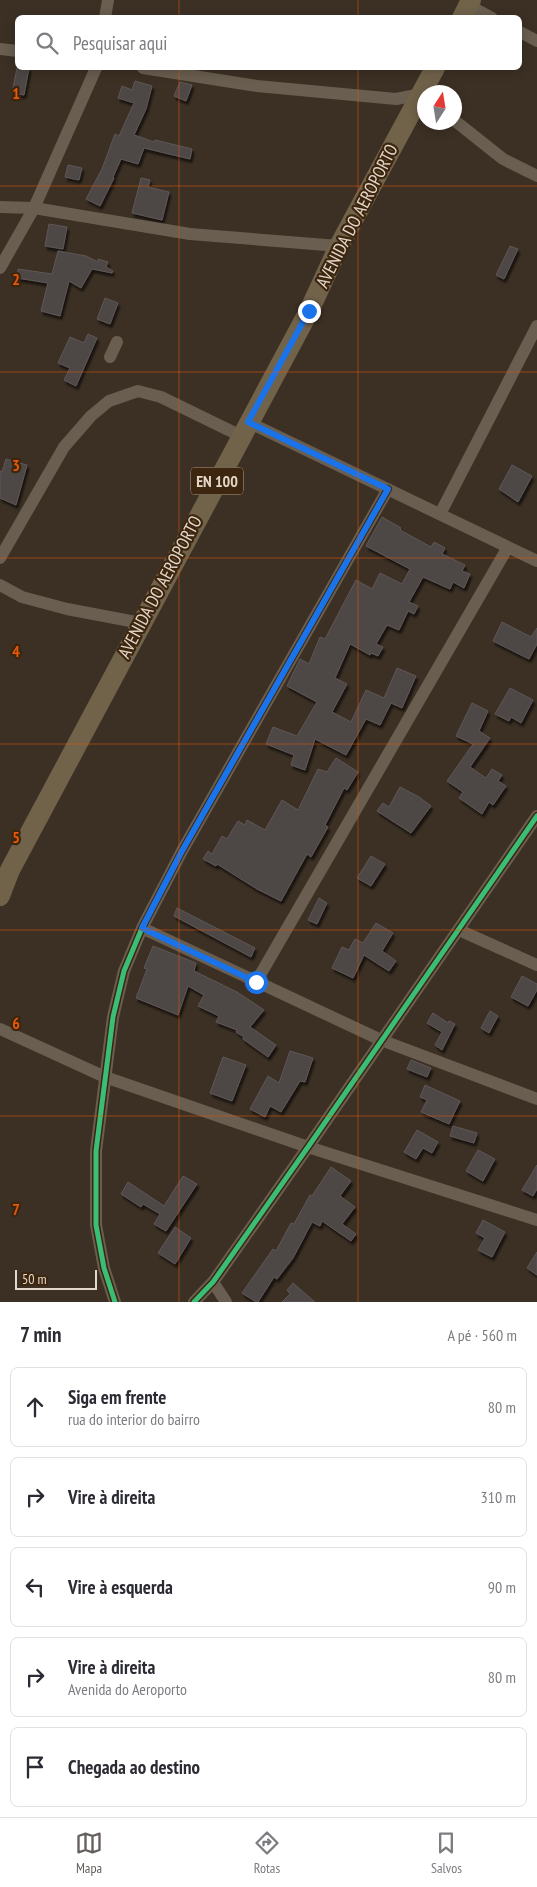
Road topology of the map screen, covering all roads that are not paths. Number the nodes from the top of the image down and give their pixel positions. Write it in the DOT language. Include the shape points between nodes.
graph roads {
  1 [pos="108,0"];
  2 [pos="467,8"];
  3 [pos="106,15"];
  4 [pos="484,15"];
  5 [pos="522,33"];
  6 [pos="537,41"];
  7 [pos="0,49"];
  8 [pos="15,51"];
  9 [pos="95,70"];
  10 [pos="156,70"];
  11 [pos="434,70"];
  12 [pos="427,85"];
  13 [pos="417,96"];
  14 [pos="417,106"];
  15 [pos="462,126"];
  16 [pos="537,176"];
  17 [pos="0,207"];
  18 [pos="34,208"];
  19 [pos="339,246"];
  20 [pos="0,268"];
  21 [pos="537,326"];
  22 [pos="118,342"];
  23 [pos="110,356"];
  24 [pos="245,429"];
  25 [pos="388,489"];
  26 [pos="440,514"];
  27 [pos="508,547"];
  28 [pos="0,558"];
  29 [pos="537,561"];
  30 [pos="0,585"];
  31 [pos="141,623"];
  32 [pos="537,816"];
  33 [pos="532,833"];
  34 [pos="5,873"];
  35 [pos="0,896"];
  36 [pos="142,928"];
  37 [pos="459,930"];
  38 [pos="537,965"];
  39 [pos="256,982"];
  40 [pos="0,1029"];
  41 [pos="381,1040"];
  42 [pos="105,1077"];
  43 [pos="537,1100"];
  44 [pos="308,1147"];
  45 [pos="537,1220"];
  46 [pos="213,1282"];
  47 [pos="115,1302"];
  48 [pos="194,1302"];
  49 [pos="226,1302"];
  1 -- 3 [label="street"];
  2 -- 4 [label="street"];
  5 -- 6 [label="street"];
  7 -- 8 [label="street"];
  9 -- 18 [label="street"];
  10 -- 13 [label="street" via="257,86 396,99"];
  11 -- 12 [label="main road, AVENIDA DO AEROPORTO / EN 100"];
  14 -- 19 [label="main road, AVENIDA DO AEROPORTO / EN 100"];
  15 -- 16 [label="street" via="503,159"];
  17 -- 18 [label="street"];
  18 -- 19 [label="street" via="190,234"];
  18 -- 20 [label="street"];
  19 -- 24 [label="main road, AVENIDA DO AEROPORTO / EN 100" via="309,311"];
  21 -- 26 [label="street"];
  22 -- 23 [label="street"];
  24 -- 25 [label="street"];
  24 -- 28 [label="street" via="138,391 109,400 64,447"];
  24 -- 31 [label="main road, AVENIDA DO AEROPORTO / EN 100"];
  25 -- 26 [label="street"];
  25 -- 36 [label="street" via="182,851"];
  26 -- 27 [label="street"];
  27 -- 29 [label="street"];
  27 -- 39 [label="street"];
  30 -- 31 [label="street" via="22,597 66,609"];
  31 -- 34 [label="main road, AVENIDA DO AEROPORTO / EN 100"];
  32 -- 33 [label="street"];
  33 -- 37 [label="street"];
  34 -- 35 [label="main road, AVENIDA DO AEROPORTO / EN 100"];
  36 -- 39 [label="street"];
  36 -- 42 [label="street" via="124,971 113,1017"];
  37 -- 38 [label="street"];
  37 -- 41 [label="street"];
  39 -- 41 [label="street"];
  40 -- 42 [label="street"];
  41 -- 43 [label="street"];
  41 -- 44 [label="street"];
  42 -- 44 [label="street"];
  42 -- 47 [label="street" via="96,1151 96,1225 104,1268"];
  44 -- 45 [label="street"];
  44 -- 46 [label="street"];
  46 -- 48 [label="street"];
  46 -- 49 [label="street"];
}
